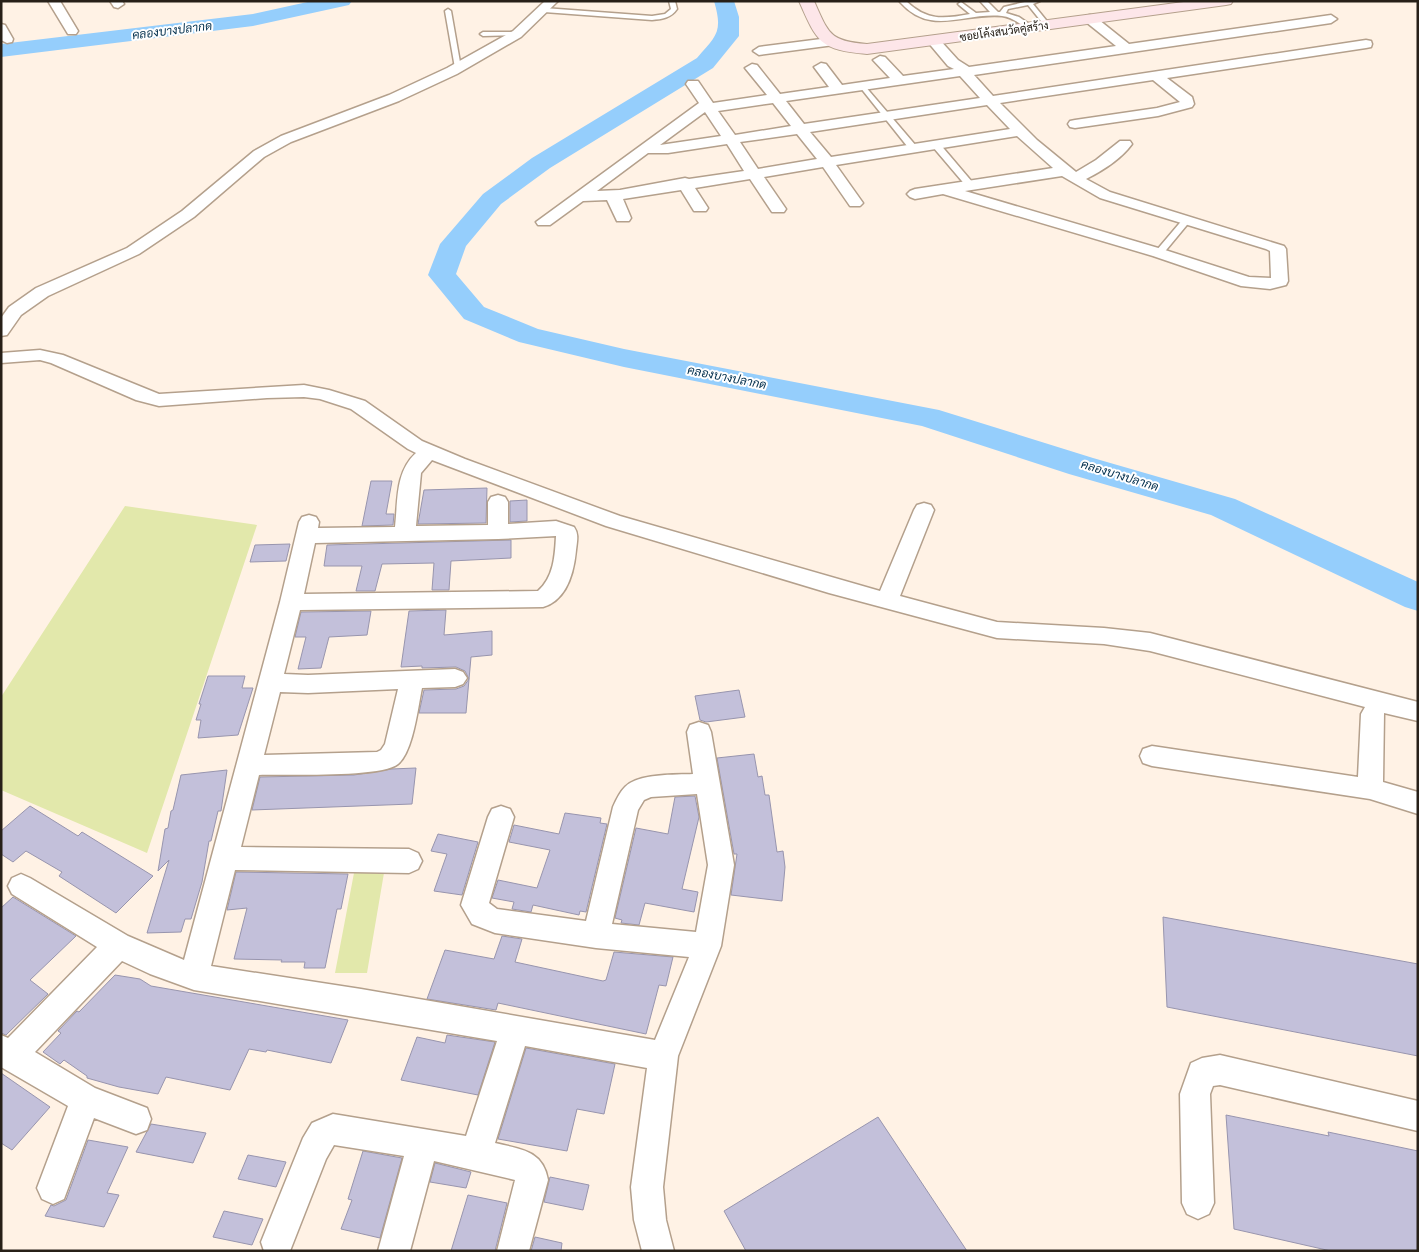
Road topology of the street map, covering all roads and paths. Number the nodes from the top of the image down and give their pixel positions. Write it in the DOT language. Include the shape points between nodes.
graph roads {
  1 [pos="54,1"];
  2 [pos="672,1"];
  3 [pos="806,1"];
  4 [pos="983,1"];
  5 [pos="1036,1"];
  6 [pos="1226,1"];
  7 [pos="903,2"];
  8 [pos="959,2"];
  9 [pos="1029,3"];
  10 [pos="1173,4"];
  11 [pos="548,6"];
  12 [pos="448,11"];
  13 [pos="999,14"];
  14 [pos="976,16"];
  15 [pos="1330,18"];
  16 [pos="1090,20"];
  17 [pos="1047,25"];
  18 [pos="1284,25"];
  19 [pos="1030,27"];
  20 [pos="72,31"];
  21 [pos="484,34"];
  22 [pos="517,34"];
  23 [pos="1215,35"];
  24 [pos="934,41"];
  25 [pos="829,42"];
  26 [pos="1150,44"];
  27 [pos="1366,44"];
  28 [pos="1125,47"];
  29 [pos="759,51"];
  30 [pos="1322,51"];
  31 [pos="1084,54"];
  32 [pos="880,60"];
  33 [pos="1254,61"];
  34 [pos="822,67"];
  35 [pos="458,68"];
  36 [pos="752,68"];
  37 [pos="961,71"];
  38 [pos="1182,71"];
  39 [pos="1156,76"];
  40 [pos="899,80"];
  41 [pos="1119,81"];
  42 [pos="694,84"];
  43 [pos="862,86"];
  44 [pos="838,89"];
  45 [pos="775,98"];
  46 [pos="991,101"];
  47 [pos="707,106"];
  48 [pos="1130,115"];
  49 [pos="888,116"];
  50 [pos="1075,124"];
  51 [pos="1162,125"];
  52 [pos="800,130"];
  53 [pos="1022,131"];
  54 [pos="731,139"];
  55 [pos="1125,144"];
  56 [pos="936,145"];
  57 [pos="914,148"];
  58 [pos="645,149"];
  59 [pos="827,162"];
  60 [pos="754,173"];
  61 [pos="1069,175"];
  62 [pos="685,183"];
  63 [pos="970,186"];
  64 [pos="945,190"];
  65 [pos="915,194"];
  66 [pos="613,195"];
  67 [pos="580,196"];
  68 [pos="855,203"];
  69 [pos="700,208"];
  70 [pos="778,209"];
  71 [pos="623,218"];
  72 [pos="1187,220"];
  73 [pos="544,222"];
  74 [pos="1159,253"];
  75 [pos="1,331"];
  76 [pos="1,358"];
  77 [pos="428,452"];
  78 [pos="498,502"];
  79 [pos="924,510"];
  80 [pos="498,532"];
  81 [pos="405,534"];
  82 [pos="888,600"];
  83 [pos="291,602"];
  84 [pos="455,678"];
  85 [pos="412,679"];
  86 [pos="270,682"];
  87 [pos="1418,712"];
  88 [pos="1373,714"];
  89 [pos="699,732"];
  90 [pos="1152,756"];
  91 [pos="249,765"];
  92 [pos="708,783"];
  93 [pos="1370,789"];
  94 [pos="1418,803"];
  95 [pos="501,817"];
  96 [pos="225,858"];
  97 [pos="409,861"];
  98 [pos="21,886"];
  99 [pos="596,935"];
  100 [pos="118,945"];
  101 [pos="707,946"];
  102 [pos="194,977"];
  103 [pos="515,1031"];
  104 [pos="6,1053"];
  105 [pos="663,1056"];
  106 [pos="86,1100"];
  107 [pos="1418,1116"];
  108 [pos="136,1118"];
  109 [pos="423,1143"];
  110 [pos="476,1154"];
  111 [pos="53,1188"];
  112 [pos="1198,1203"];
  113 [pos="277,1242"];
  114 [pos="394,1251"];
  115 [pos="512,1251"];
  116 [pos="658,1251"];
  1 -- 20 [label="street"];
  2 -- 11 [label="lane" via="674,9 671,14 652,18"];
  3 -- 25 [label="street"];
  4 -- 13 [label="lane"];
  5 -- 9 [label="lane"];
  6 -- 10 [label="street, ซอยโค้งสนวัดคู่สร้าง"];
  7 -- 14 [label="lane" via="914,14 926,18 946,20"];
  8 -- 14 [label="lane"];
  9 -- 13 [label="lane" via="1006,8"];
  9 -- 17 [label="lane"];
  10 -- 16 [label="street, ซอยโค้งสนวัดคู่สร้าง"];
  11 -- 22 [label="street"];
  12 -- 35 [label="lane"];
  13 -- 14 [label="lane"];
  13 -- 19 [label="lane" via="1013,16"];
  15 -- 18 [label="street"];
  16 -- 17 [label="street, ซอยโค้งสนวัดคู่สร้าง"];
  16 -- 28 [label="street"];
  17 -- 19 [label="street, ซอยโค้งสนวัดคู่สร้าง"];
  18 -- 23 [label="street"];
  18 -- 30 [label="street"];
  19 -- 24 [label="street, ซอยโค้งสนวัดคู่สร้าง"];
  21 -- 22 [label="lane"];
  22 -- 35 [label="street"];
  23 -- 26 [label="street"];
  23 -- 33 [label="street"];
  24 -- 25 [label="street, ซอยโค้งสนวัดคู่สร้าง" via="867,49"];
  24 -- 37 [label="street"];
  25 -- 29 [label="street"];
  26 -- 28 [label="street"];
  26 -- 38 [label="street"];
  27 -- 30 [label="street"];
  28 -- 31 [label="street"];
  30 -- 33 [label="street"];
  31 -- 37 [label="street"];
  31 -- 41 [label="street"];
  32 -- 40 [label="street"];
  33 -- 38 [label="street"];
  34 -- 44 [label="street"];
  35 -- 75 [label="street" via="259,154 181,218 133,251 42,292 16,312"];
  36 -- 45 [label="street"];
  37 -- 40 [label="street"];
  37 -- 46 [label="street"];
  38 -- 39 [label="street"];
  39 -- 41 [label="street"];
  39 -- 48 [label="street" via="1187,100 1186,104"];
  40 -- 43 [label="street"];
  41 -- 46 [label="street"];
  42 -- 47 [label="street"];
  43 -- 44 [label="street"];
  43 -- 49 [label="lane"];
  44 -- 45 [label="street"];
  45 -- 47 [label="street"];
  45 -- 52 [label="street"];
  46 -- 49 [label="street"];
  46 -- 53 [label="street"];
  47 -- 54 [label="street"];
  47 -- 58 [label="street"];
  48 -- 50 [label="street"];
  48 -- 51 [label="street"];
  49 -- 52 [label="street"];
  49 -- 57 [label="lane"];
  52 -- 54 [label="street"];
  52 -- 59 [label="street"];
  53 -- 56 [label="street"];
  53 -- 61 [label="street"];
  54 -- 58 [label="street"];
  54 -- 60 [label="street"];
  55 -- 61 [label="street" via="1090,172"];
  56 -- 57 [label="street"];
  56 -- 63 [label="lane"];
  57 -- 59 [label="street"];
  58 -- 67 [label="street"];
  59 -- 60 [label="street"];
  59 -- 68 [label="street"];
  60 -- 62 [label="street"];
  60 -- 70 [label="street"];
  61 -- 63 [label="street"];
  61 -- 72 [label="street" via="1105,195"];
  62 -- 66 [label="street"];
  62 -- 69 [label="street"];
  63 -- 64 [label="street"];
  64 -- 65 [label="street"];
  64 -- 74 [label="street"];
  66 -- 67 [label="street"];
  66 -- 71 [label="street"];
  67 -- 73 [label="street"];
  72 -- 74 [label="lane"];
  72 -- 74 [label="street" via="1278,249 1280,281 1270,284 1247,282"];
  76 -- 77 [label="street" via="40,355 57,359 159,400 267,392 322,394 358,405"];
  77 -- 81 [label="street" via="411,473"];
  77 -- 82 [label="street" via="613,521"];
  78 -- 80 [label="street"];
  79 -- 82 [label="street"];
  80 -- 81 [label="street"];
  80 -- 83 [label="street" via="556,528 567,532 564,571 548,596 536,600"];
  81 -- 83 [label="street" via="307,529"];
  82 -- 87 [label="street" via="997,630 1150,642"];
  83 -- 86 [label="street"];
  84 -- 85 [label="street"];
  85 -- 86 [label="street" via="308,684"];
  85 -- 91 [label="street" via="397,746 390,757 379,762"];
  86 -- 91 [label="street"];
  88 -- 93 [label="street"];
  89 -- 92 [label="street"];
  90 -- 93 [label="street"];
  91 -- 96 [label="street"];
  92 -- 99 [label="street" via="649,787 636,793 626,807"];
  92 -- 101 [label="street" via="721,865"];
  93 -- 94 [label="street"];
  95 -- 99 [label="street" via="475,905 482,915 495,921"];
  96 -- 97 [label="street"];
  96 -- 102 [label="street"];
  98 -- 100 [label="street"];
  99 -- 101 [label="street"];
  100 -- 102 [label="street"];
  100 -- 104 [label="street"];
  101 -- 105 [label="street"];
  102 -- 103 [label="street"];
  103 -- 105 [label="street"];
  103 -- 110 [label="street"];
  104 -- 106 [label="street"];
  105 -- 116 [label="street" via="647,1187 650,1220"];
  106 -- 108 [label="street"];
  106 -- 111 [label="street"];
  107 -- 112 [label="street" via="1220,1070 1202,1073 1195,1094"];
  109 -- 110 [label="street"];
  109 -- 113 [label="street" via="334,1129 323,1134"];
  109 -- 114 [label="street"];
  110 -- 115 [label="street" via="524,1166 531,1173 532,1180"];
}
